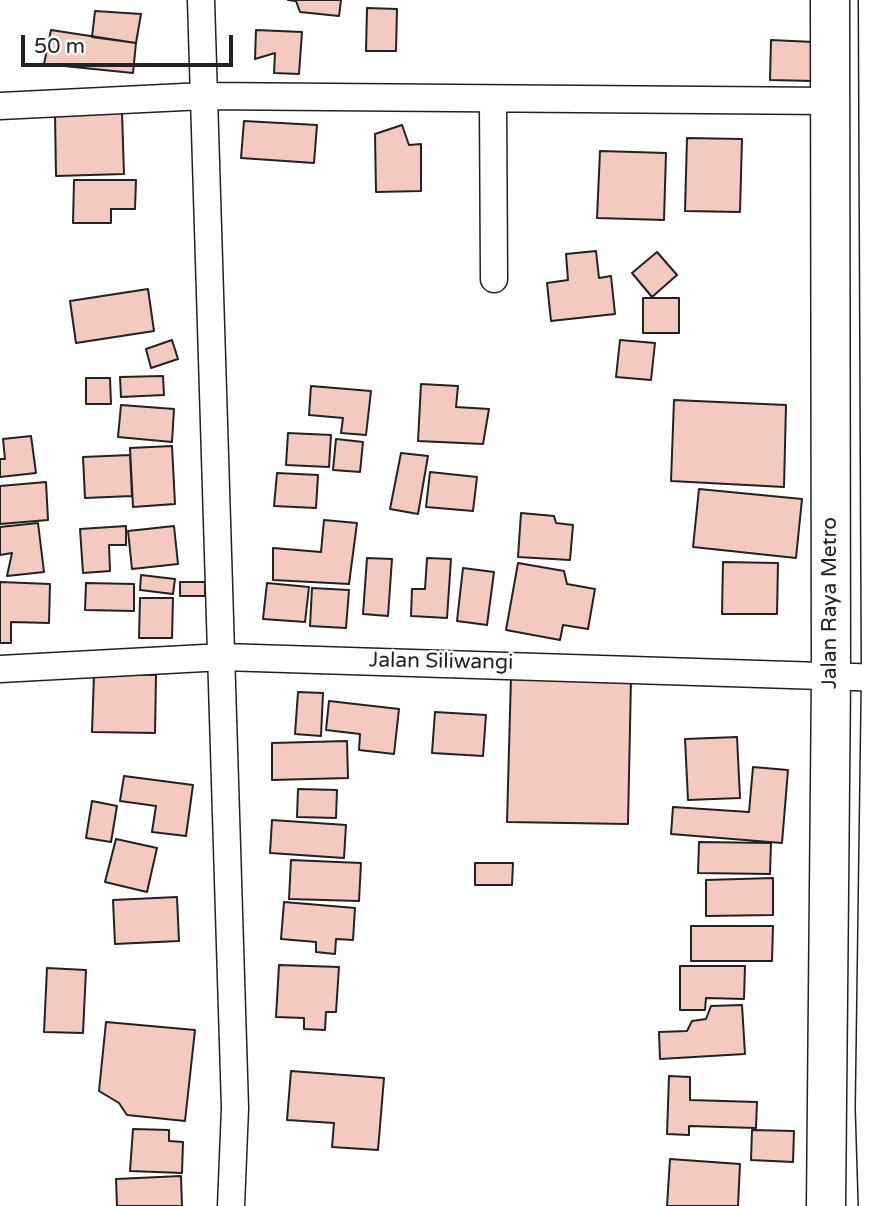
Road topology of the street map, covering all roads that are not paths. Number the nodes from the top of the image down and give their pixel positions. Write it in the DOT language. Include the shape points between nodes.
graph roads {
  1 [pos="201,0"];
  2 [pos="830,0"];
  3 [pos="878,0"];
  4 [pos="882,94"];
  5 [pos="204,96"];
  6 [pos="493,100"];
  7 [pos="830,101"];
  8 [pos="0,106"];
  9 [pos="494,279"];
  10 [pos="223,657"];
  11 [pos="0,669"];
  12 [pos="831,677"];
  13 [pos="883,678"];
  14 [pos="231,1206"];
  15 [pos="826,1206"];
  16 [pos="878,1206"];
  1 -- 5 [label="street"];
  2 -- 7 [label="highway, Jalan Raya Metro"];
  3 -- 4 [label="highway"];
  4 -- 13 [label="highway"];
  5 -- 6 [label="street"];
  5 -- 8 [label="street"];
  5 -- 10 [label="street"];
  6 -- 7 [label="street"];
  6 -- 9 [label="street"];
  7 -- 12 [label="highway, Jalan Raya Metro"];
  10 -- 11 [label="street, Jalan Siliwangi"];
  10 -- 12 [label="street, Jalan Siliwangi"];
  10 -- 14 [label="street" via="235,1108"];
  12 -- 13 [label="street, Jalan Siliwangi"];
  12 -- 15 [label="highway, Jalan Raya Metro"];
  13 -- 16 [label="highway" via="874,1108"];
}
